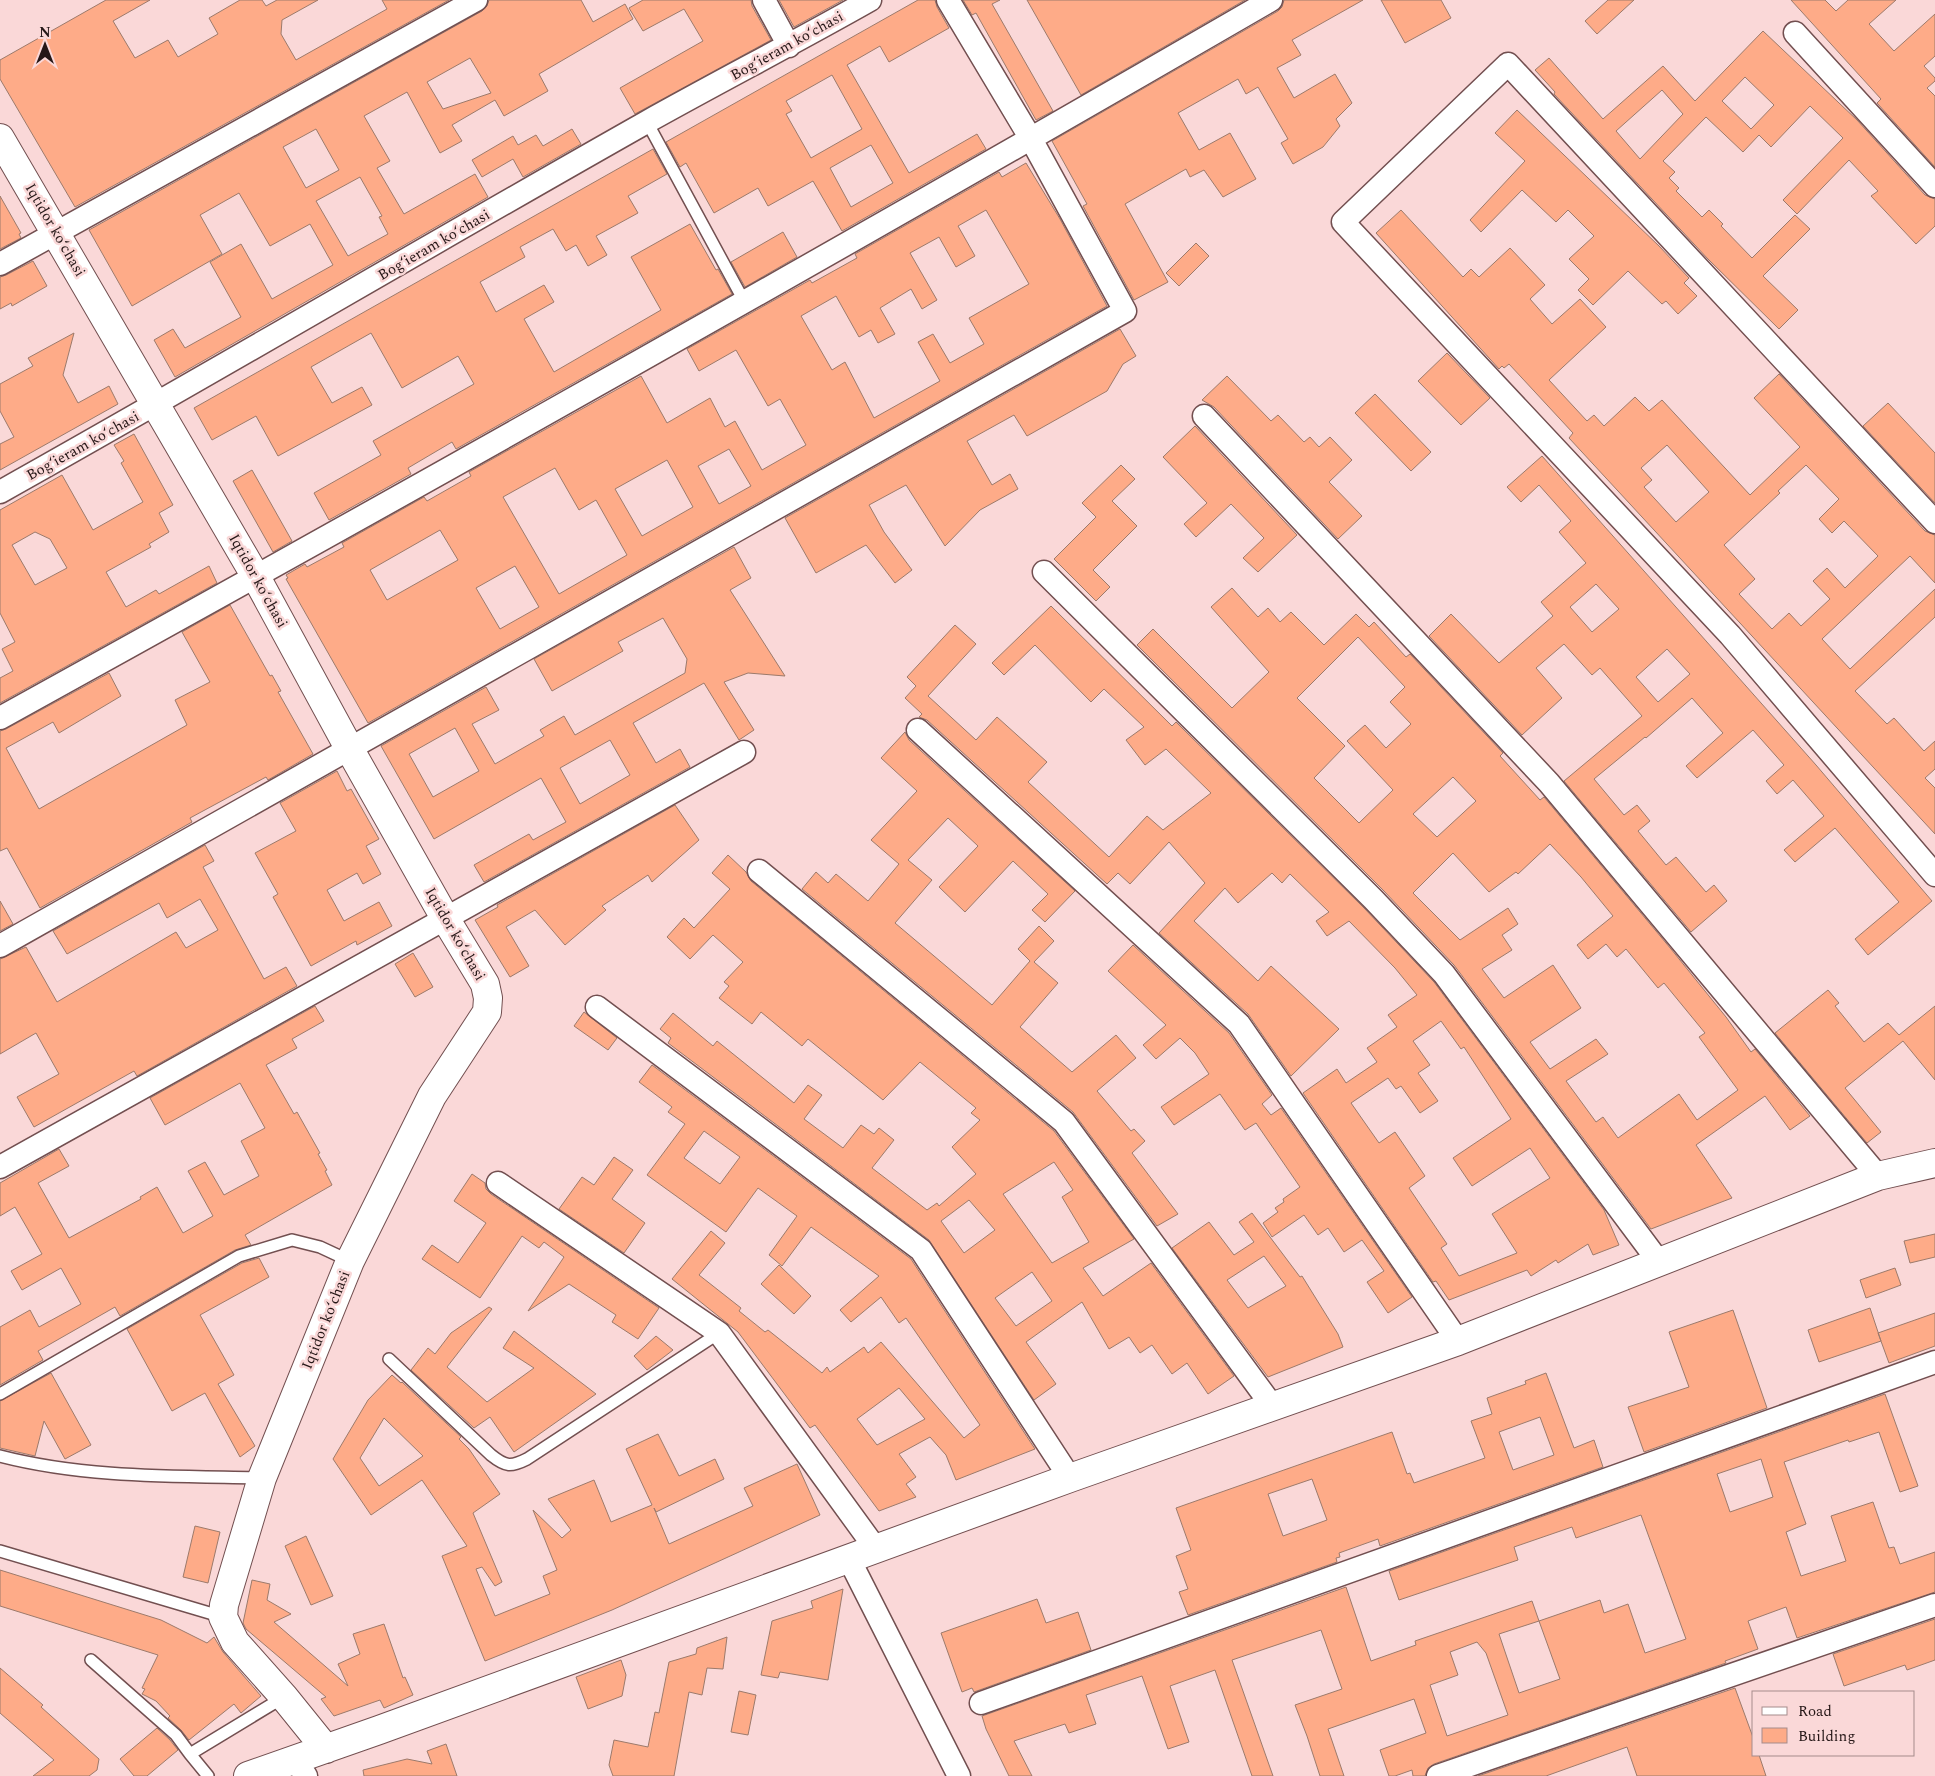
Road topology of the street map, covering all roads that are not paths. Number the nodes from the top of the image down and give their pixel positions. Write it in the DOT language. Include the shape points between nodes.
graph roads {
  1 [pos="476,0"];
  2 [pos="764,0"];
  3 [pos="870,0"];
  4 [pos="948,0"];
  5 [pos="1271,0"];
  6 [pos="1795,33"];
  7 [pos="789,46"];
  8 [pos="647,122"];
  9 [pos="0,138"];
  10 [pos="1031,139"];
  11 [pos="1935,186"];
  12 [pos="57,232"];
  13 [pos="0,264"];
  14 [pos="744,301"];
  15 [pos="156,405"];
  16 [pos="1204,416"];
  17 [pos="0,492"];
  18 [pos="1935,522"];
  19 [pos="1044,572"];
  20 [pos="256,577"];
  21 [pos="0,718"];
  22 [pos="918,730"];
  23 [pos="349,748"];
  24 [pos="744,752"];
  25 [pos="759,871"];
  26 [pos="1935,875"];
  27 [pos="445,918"];
  28 [pos="0,946"];
  29 [pos="597,1007"];
  30 [pos="1935,1163"];
  31 [pos="0,1167"];
  32 [pos="1878,1176"];
  33 [pos="498,1183"];
  34 [pos="350,1261"];
  35 [pos="1659,1262"];
  36 [pos="719,1333"];
  37 [pos="1458,1341"];
  38 [pos="389,1359"];
  39 [pos="1935,1362"];
  40 [pos="0,1394"];
  41 [pos="1272,1408"];
  42 [pos="0,1456"];
  43 [pos="262,1478"];
  44 [pos="1070,1478"];
  45 [pos="876,1549"];
  46 [pos="0,1551"];
  47 [pos="849,1559"];
  48 [pos="1935,1605"];
  49 [pos="224,1617"];
  50 [pos="91,1660"];
  51 [pos="284,1697"];
  52 [pos="981,1703"];
  53 [pos="326,1749"];
  54 [pos="190,1754"];
  55 [pos="300,1768"];
  56 [pos="208,1776"];
  57 [pos="248,1776"];
  58 [pos="960,1776"];
  59 [pos="1438,1776"];
  1 -- 12 [label="street"];
  2 -- 7 [label="street"];
  3 -- 7 [label="street, Bogʻieram koʻchasi"];
  4 -- 10 [label="street"];
  5 -- 10 [label="street"];
  6 -- 11 [label="street"];
  7 -- 8 [label="street, Bogʻieram koʻchasi"];
  8 -- 14 [label="lane"];
  8 -- 15 [label="street, Bogʻieram koʻchasi"];
  9 -- 12 [label="street, Iqtidor koʻchasi"];
  10 -- 14 [label="street"];
  10 -- 23 [label="street" via="1125,311"];
  12 -- 13 [label="street"];
  12 -- 15 [label="street, Iqtidor koʻchasi"];
  14 -- 20 [label="street"];
  15 -- 17 [label="street, Bogʻieram koʻchasi"];
  15 -- 20 [label="street, Iqtidor koʻchasi"];
  16 -- 32 [label="street" via="1549,783"];
  18 -- 26 [label="street" via="1508,64 1342,222 1730,635"];
  19 -- 35 [label="street" via="1373,899 1444,974"];
  20 -- 21 [label="street"];
  20 -- 23 [label="street, Iqtidor koʻchasi"];
  22 -- 37 [label="street" via="1239,1024"];
  23 -- 27 [label="street, Iqtidor koʻchasi"];
  23 -- 28 [label="street"];
  24 -- 27 [label="street"];
  25 -- 41 [label="street" via="1064,1122"];
  27 -- 31 [label="street"];
  27 -- 34 [label="street, Iqtidor koʻchasi" via="485,984 487,1012 432,1096"];
  29 -- 44 [label="street" via="921,1250"];
  30 -- 32 [label="street"];
  32 -- 35 [label="street"];
  33 -- 36 [label="street"];
  34 -- 40 [label="lane" via="320,1247 292,1240 239,1256"];
  34 -- 43 [label="street, Iqtidor koʻchasi"];
  35 -- 37 [label="street"];
  36 -- 38 [label="lane" via="527,1459 510,1465 502,1464 492,1456"];
  36 -- 45 [label="street"];
  37 -- 41 [label="street"];
  39 -- 52 [label="street"];
  41 -- 44 [label="street"];
  42 -- 43 [label="lane" via="106,1474"];
  43 -- 49 [label="street, Iqtidor koʻchasi" via="224,1605"];
  44 -- 45 [label="street"];
  45 -- 47 [label="street"];
  46 -- 49 [label="lane"];
  47 -- 53 [label="street"];
  47 -- 58 [label="street"];
  48 -- 59 [label="street"];
  49 -- 51 [label="street" via="235,1642"];
  50 -- 54 [label="lane" via="176,1735"];
  51 -- 53 [label="street"];
  51 -- 54 [label="lane"];
  53 -- 55 [label="street"];
  54 -- 56 [label="lane"];
  55 -- 57 [label="street"];
}
